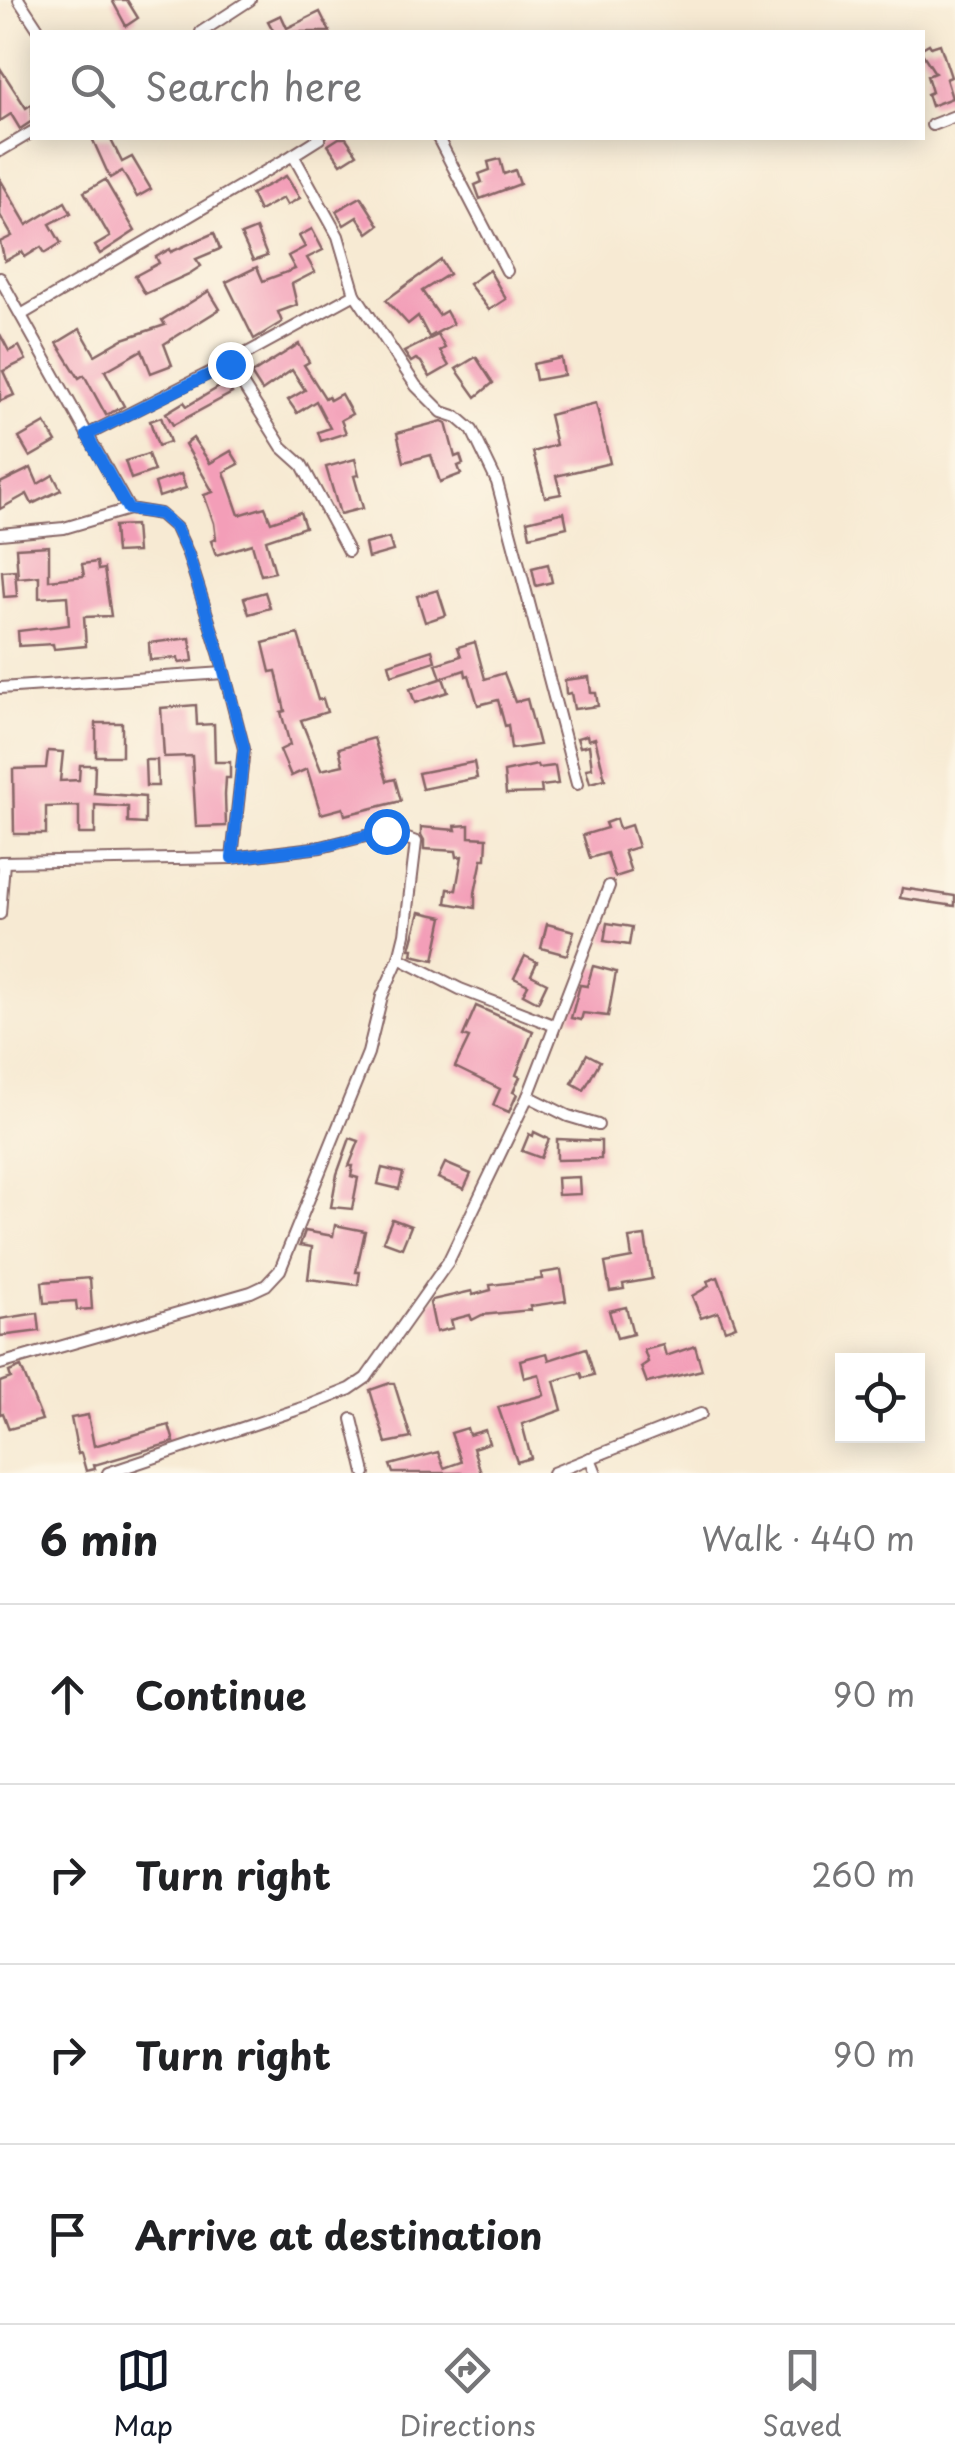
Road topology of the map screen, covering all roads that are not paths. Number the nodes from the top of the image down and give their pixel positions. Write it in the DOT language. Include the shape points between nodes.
graph roads {
  1 [pos="19,0"];
  2 [pos="250,0"];
  3 [pos="39,30"];
  4 [pos="204,30"];
  5 [pos="955,116"];
  6 [pos="932,125"];
  7 [pos="30,133"];
  8 [pos="317,140"];
  9 [pos="439,140"];
  10 [pos="0,151"];
  11 [pos="292,155"];
  12 [pos="507,271"];
  13 [pos="0,278"];
  14 [pos="355,294"];
  15 [pos="21,315"];
  16 [pos="230,364"];
  17 [pos="87,435"];
  18 [pos="128,509"];
  19 [pos="0,534"];
  20 [pos="348,551"];
  21 [pos="224,673"];
  22 [pos="0,688"];
  23 [pos="577,784"];
  24 [pos="232,858"];
  25 [pos="2,862"];
  26 [pos="609,886"];
  27 [pos="0,914"];
  28 [pos="398,958"];
  29 [pos="553,1024"];
  30 [pos="528,1096"];
  31 [pos="598,1125"];
  32 [pos="0,1364"];
  33 [pos="701,1414"];
  34 [pos="352,1420"];
  35 [pos="590,1458"];
  36 [pos="108,1473"];
  37 [pos="365,1473"];
  38 [pos="553,1473"];
  39 [pos="596,1473"];
  1 -- 3 [label="street"];
  2 -- 4 [label="street"];
  5 -- 6 [label="street"];
  7 -- 10 [label="street"];
  8 -- 11 [label="street"];
  9 -- 12 [label="street"];
  11 -- 14 [label="street" via="338,236"];
  11 -- 15 [label="street"];
  13 -- 15 [label="street"];
  14 -- 16 [label="street"];
  14 -- 23 [label="street" via="416,386 472,430 497,482"];
  15 -- 17 [label="street"];
  16 -- 17 [label="street"];
  16 -- 20 [label="street" via="282,448 302,464"];
  17 -- 18 [label="street"];
  18 -- 19 [label="street" via="64,528"];
  18 -- 21 [label="street" via="160,514 176,528"];
  21 -- 22 [label="street"];
  21 -- 24 [label="street" via="244,748"];
  24 -- 25 [label="street"];
  24 -- 28 [label="street" via="386,831 416,842"];
  25 -- 27 [label="street"];
  26 -- 29 [label="street"];
  28 -- 29 [label="street"];
  28 -- 32 [label="street" via="368,1053 280,1270 266,1285"];
  29 -- 30 [label="street"];
  30 -- 31 [label="street"];
  30 -- 36 [label="street" via="448,1262 366,1378 308,1406"];
  33 -- 35 [label="street"];
  34 -- 37 [label="street"];
  35 -- 38 [label="street"];
  35 -- 39 [label="street"];
}
